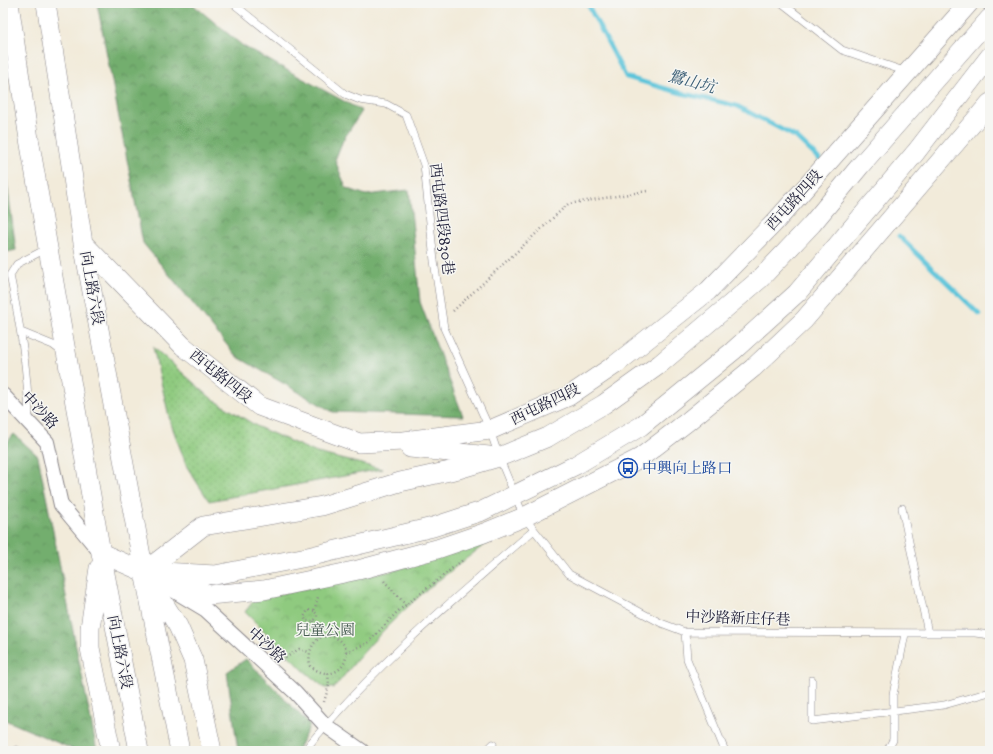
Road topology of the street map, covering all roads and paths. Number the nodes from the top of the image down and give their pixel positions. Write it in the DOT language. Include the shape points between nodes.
graph roads {
  1 [pos="9,3"];
  2 [pos="46,3"];
  3 [pos="782,3"];
  4 [pos="969,3"];
  5 [pos="235,5"];
  6 [pos="990,18"];
  7 [pos="990,56"];
  8 [pos="909,73"];
  9 [pos="990,103"];
  10 [pos="647,191"];
  11 [pos="83,243"];
  12 [pos="48,248"];
  13 [pos="443,320"];
  14 [pos="21,332"];
  15 [pos="68,360"];
  16 [pos="3,395"];
  17 [pos="30,422"];
  18 [pos="490,430"];
  19 [pos="359,443"];
  20 [pos="498,456"];
  21 [pos="515,495"];
  22 [pos="902,508"];
  23 [pos="529,524"];
  24 [pos="101,553"];
  25 [pos="467,556"];
  26 [pos="144,572"];
  27 [pos="383,580"];
  28 [pos="406,605"];
  29 [pos="314,621"];
  30 [pos="685,632"];
  31 [pos="928,633"];
  32 [pos="905,634"];
  33 [pos="990,635"];
  34 [pos="319,638"];
  35 [pos="310,652"];
  36 [pos="346,652"];
  37 [pos="270,670"];
  38 [pos="328,673"];
  39 [pos="812,680"];
  40 [pos="990,692"];
  41 [pos="893,713"];
  42 [pos="322,721"];
  43 [pos="493,744"];
  44 [pos="111,751"];
  45 [pos="139,751"];
  46 [pos="180,751"];
  47 [pos="212,751"];
  48 [pos="304,751"];
  49 [pos="362,751"];
  50 [pos="486,751"];
  51 [pos="726,751"];
  52 [pos="887,751"];
  1 -- 12 [label="street, 向上路六段"];
  2 -- 11 [label="street, 向上路六段"];
  3 -- 8 [label="lane" via="842,50"];
  4 -- 8 [label="street, 西屯路四段"];
  5 -- 13 [label="lane, 西屯路四段830巷" via="345,94 360,100 386,104 406,115 424,165"];
  6 -- 20 [label="street, 西屯路四段" via="812,224 760,279 660,364 604,404 548,437"];
  7 -- 21 [label="street" via="916,152 797,293 733,351 641,426 576,466"];
  8 -- 18 [label="street, 西屯路四段" via="776,221 708,291 616,364 569,396"];
  9 -- 23 [label="street" via="804,320 753,368 640,458"];
  10 -- 13 [label="path" via="568,204"];
  11 -- 19 [label="street, 西屯路四段" via="183,346 259,406"];
  11 -- 26 [label="street, 向上路六段"];
  12 -- 14 [label="lane" via="18,264 10,275"];
  12 -- 15 [label="street, 向上路六段"];
  13 -- 18 [label="lane, 西屯路四段830巷" via="444,328"];
  14 -- 15 [label="lane" via="54,345"];
  14 -- 17 [label="lane"];
  15 -- 24 [label="street, 向上路六段"];
  16 -- 17 [label="street, 中沙路"];
  17 -- 24 [label="street, 中沙路" via="47,442 61,505"];
  18 -- 19 [label="street, 西屯路四段" via="404,441"];
  18 -- 20 [label="lane, 中沙路新庄仔巷"];
  19 -- 20 [label="street"];
  20 -- 21 [label="lane, 中沙路新庄仔巷"];
  20 -- 26 [label="street, 西屯路四段" via="322,506 203,526"];
  21 -- 23 [label="lane, 中沙路新庄仔巷"];
  21 -- 26 [label="street" via="482,511 433,527 312,556 215,575"];
  22 -- 31 [label="lane"];
  23 -- 26 [label="street" via="484,533 408,558 264,590 209,595"];
  23 -- 30 [label="lane, 中沙路新庄仔巷" via="569,574 661,623"];
  23 -- 42 [label="lane"];
  24 -- 26 [label="street"];
  24 -- 44 [label="street, 向上路六段" via="90,628 90,648"];
  24 -- 45 [label="street, 向上路六段"];
  25 -- 28 [label="path"];
  26 -- 37 [label="street, 中沙路" via="206,610"];
  26 -- 46 [label="street, 向上路六段"];
  26 -- 47 [label="street, 向上路六段" via="178,626 193,660"];
  27 -- 28 [label="path"];
  28 -- 36 [label="path" via="368,643"];
  29 -- 34 [label="path"];
  30 -- 32 [label="lane, 中沙路新庄仔巷"];
  30 -- 51 [label="lane" via="687,659"];
  31 -- 32 [label="lane, 中沙路新庄仔巷"];
  31 -- 33 [label="lane, 中沙路新庄仔巷"];
  32 -- 41 [label="lane" via="893,696"];
  34 -- 35 [label="path"];
  34 -- 36 [label="path" via="330,636 337,639"];
  35 -- 37 [label="path" via="299,649"];
  35 -- 38 [label="path" via="310,666 316,671"];
  36 -- 38 [label="path" via="346,663 339,670"];
  37 -- 42 [label="street, 中沙路"];
  38 -- 42 [label="path" via="329,686"];
  39 -- 41 [label="lane" via="812,721"];
  40 -- 41 [label="lane" via="944,705"];
  41 -- 52 [label="lane" via="892,740"];
  42 -- 48 [label="lane"];
  42 -- 49 [label="street, 中沙路"];
  43 -- 50 [label="lane"];
}
